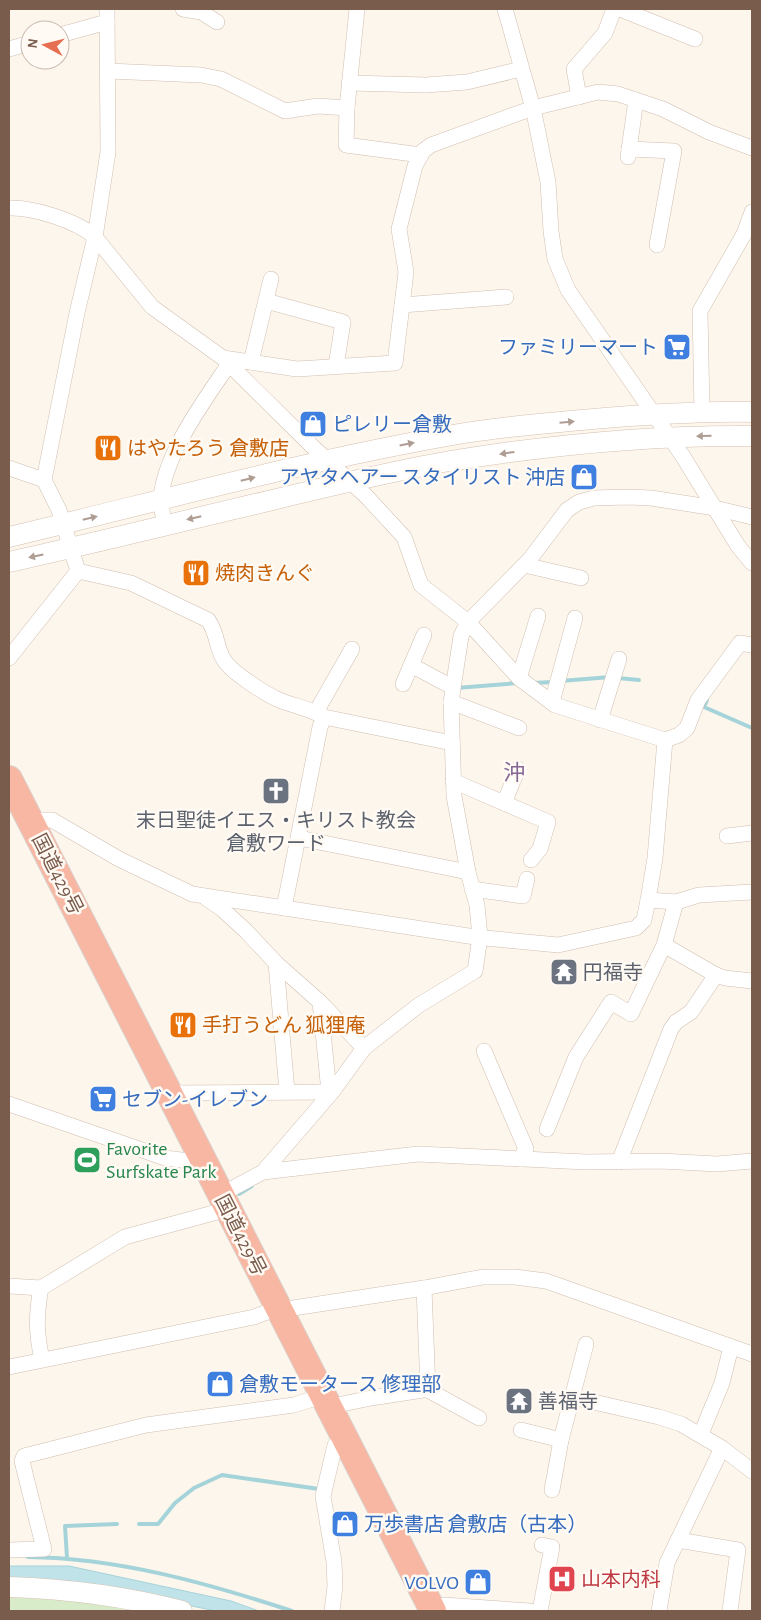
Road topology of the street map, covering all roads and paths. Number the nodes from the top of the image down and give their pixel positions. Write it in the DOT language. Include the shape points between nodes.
graph roads {
  1 [pos="183,9"];
  2 [pos="357,9"];
  3 [pos="504,9"];
  4 [pos="614,9"];
  5 [pos="620,9"];
  6 [pos="107,15"];
  7 [pos="217,22"];
  8 [pos="70,31"];
  9 [pos="695,39"];
  10 [pos="521,69"];
  11 [pos="108,71"];
  12 [pos="349,83"];
  13 [pos="580,97"];
  14 [pos="636,100"];
  15 [pos="346,108"];
  16 [pos="532,108"];
  17 [pos="752,148"];
  18 [pos="421,155"];
  19 [pos="9,208"];
  20 [pos="752,212"];
  21 [pos="95,237"];
  22 [pos="657,245"];
  23 [pos="271,279"];
  24 [pos="506,297"];
  25 [pos="266,301"];
  26 [pos="402,305"];
  27 [pos="226,361"];
  28 [pos="251,362"];
  29 [pos="336,366"];
  30 [pos="702,411"];
  31 [pos="752,412"];
  32 [pos="653,414"];
  33 [pos="752,436"];
  34 [pos="669,437"];
  35 [pos="327,460"];
  36 [pos="9,468"];
  37 [pos="44,480"];
  38 [pos="350,481"];
  39 [pos="161,501"];
  40 [pos="715,508"];
  41 [pos="752,517"];
  42 [pos="63,524"];
  43 [pos="165,525"];
  44 [pos="9,538"];
  45 [pos="72,548"];
  46 [pos="9,562"];
  47 [pos="752,562"];
  48 [pos="524,565"];
  49 [pos="78,571"];
  50 [pos="581,578"];
  51 [pos="538,616"];
  52 [pos="575,618"];
  53 [pos="468,622"];
  54 [pos="424,635"];
  55 [pos="752,645"];
  56 [pos="352,649"];
  57 [pos="9,658"];
  58 [pos="619,659"];
  59 [pos="411,665"];
  60 [pos="523,681"];
  61 [pos="403,684"];
  62 [pos="452,695"];
  63 [pos="552,702"];
  64 [pos="321,715"];
  65 [pos="600,720"];
  66 [pos="519,728"];
  67 [pos="665,740"];
  68 [pos="447,742"];
  69 [pos="518,769"];
  70 [pos="9,779"];
  71 [pos="453,781"];
  72 [pos="504,803"];
  73 [pos="31,820"];
  74 [pos="752,833"];
  75 [pos="727,836"];
  76 [pos="299,838"];
  77 [pos="531,860"];
  78 [pos="464,871"];
  79 [pos="527,879"];
  80 [pos="472,889"];
  81 [pos="752,892"];
  82 [pos="203,896"];
  83 [pos="648,900"];
  84 [pos="676,902"];
  85 [pos="284,908"];
  86 [pos="475,937"];
  87 [pos="664,945"];
  88 [pos="276,963"];
  89 [pos="716,975"];
  90 [pos="752,981"];
  91 [pos="320,1002"];
  92 [pos="364,1048"];
  93 [pos="484,1051"];
  94 [pos="287,1092"];
  95 [pos="331,1092"];
  96 [pos="169,1093"];
  97 [pos="9,1105"];
  98 [pos="547,1129"];
  99 [pos="520,1159"];
  100 [pos="619,1162"];
  101 [pos="752,1162"];
  102 [pos="205,1163"];
  103 [pos="263,1172"];
  104 [pos="224,1201"];
  105 [pos="9,1286"];
  106 [pos="41,1288"];
  107 [pos="424,1292"];
  108 [pos="280,1310"];
  109 [pos="586,1344"];
  110 [pos="730,1350"];
  111 [pos="752,1354"];
  112 [pos="42,1359"];
  113 [pos="9,1367"];
  114 [pos="428,1390"];
  115 [pos="572,1396"];
  116 [pos="325,1401"];
  117 [pos="479,1418"];
  118 [pos="521,1430"];
  119 [pos="701,1434"];
  120 [pos="345,1439"];
  121 [pos="561,1440"];
  122 [pos="722,1448"];
  123 [pos="752,1471"];
  124 [pos="552,1490"];
  125 [pos="678,1540"];
  126 [pos="542,1545"];
  127 [pos="9,1550"];
  128 [pos="9,1587"];
  129 [pos="182,1611"];
  130 [pos="332,1611"];
  131 [pos="433,1611"];
  132 [pos="530,1611"];
  133 [pos="540,1611"];
  134 [pos="659,1611"];
  135 [pos="730,1611"];
  1 -- 7 [label="street" via="201,12"];
  2 -- 12 [label="street"];
  3 -- 10 [label="street"];
  4 -- 13 [label="street" via="604,33 574,68"];
  5 -- 9 [label="street"];
  6 -- 8 [label="street"];
  6 -- 11 [label="street"];
  10 -- 12 [label="street" via="467,82 426,85"];
  10 -- 16 [label="street"];
  11 -- 15 [label="street" via="221,79 285,111 318,106"];
  11 -- 21 [label="street" via="108,152"];
  12 -- 15 [label="street"];
  13 -- 14 [label="street" via="598,92"];
  13 -- 16 [label="street"];
  14 -- 17 [label="street"];
  14 -- 22 [label="street" via="629,153 674,151"];
  15 -- 18 [label="street" via="346,145"];
  16 -- 18 [label="street" via="431,145"];
  16 -- 32 [label="street" via="548,182 551,231 560,274"];
  18 -- 26 [label="street" via="415,166 399,229 406,272"];
  19 -- 21 [label="street" via="60,218 88,230"];
  20 -- 30 [label="street" via="744,234 700,311"];
  21 -- 27 [label="street" via="152,307"];
  21 -- 37 [label="street"];
  23 -- 25 [label="street"];
  24 -- 26 [label="street"];
  25 -- 28 [label="street"];
  25 -- 29 [label="street" via="344,322"];
  26 -- 29 [label="street" via="395,363"];
  27 -- 28 [label="street"];
  27 -- 35 [label="street"];
  27 -- 39 [label="street" via="183,434 164,479"];
  28 -- 29 [label="street" via="297,369"];
  30 -- 31 [label="street"];
  30 -- 32 [label="street"];
  32 -- 34 [label="street"];
  35 -- 32 [label="street, one-way" via="454,435"];
  33 -- 34 [label="street, one-way"];
  34 -- 38 [label="street, one-way" via="514,452"];
  34 -- 40 [label="street"];
  35 -- 38 [label="street"];
  39 -- 35 [label="street, one-way"];
  36 -- 37 [label="street"];
  37 -- 42 [label="street"];
  38 -- 43 [label="street, one-way"];
  38 -- 53 [label="street" via="404,537 421,585"];
  42 -- 39 [label="street, one-way"];
  39 -- 43 [label="street"];
  40 -- 41 [label="street"];
  40 -- 47 [label="street" via="738,546"];
  40 -- 48 [label="street" via="651,498 594,498 579,502 567,510"];
  42 -- 44 [label="street"];
  42 -- 45 [label="street"];
  43 -- 45 [label="street"];
  45 -- 46 [label="street, one-way"];
  45 -- 49 [label="street"];
  48 -- 50 [label="street"];
  48 -- 53 [label="street"];
  49 -- 57 [label="street"];
  49 -- 64 [label="street" via="132,583 208,620 215,629 224,660 236,674 276,699"];
  51 -- 60 [label="street"];
  52 -- 63 [label="street"];
  53 -- 60 [label="street"];
  53 -- 62 [label="street" via="461,636"];
  54 -- 59 [label="street"];
  55 -- 67 [label="street" via="740,643 698,700 687,728 679,736"];
  56 -- 64 [label="street" via="320,705"];
  58 -- 65 [label="street"];
  59 -- 61 [label="street"];
  59 -- 62 [label="street"];
  60 -- 63 [label="street"];
  62 -- 66 [label="street"];
  62 -- 68 [label="street"];
  63 -- 65 [label="street"];
  64 -- 68 [label="street"];
  64 -- 76 [label="street"];
  65 -- 67 [label="street"];
  67 -- 83 [label="street" via="655,858"];
  68 -- 71 [label="street"];
  69 -- 72 [label="street"];
  70 -- 73 [label="highway, 国道429号"];
  71 -- 72 [label="street"];
  71 -- 78 [label="street"];
  72 -- 77 [label="street" via="548,822 540,849"];
  73 -- 82 [label="street" via="52,820 119,859 192,894"];
  73 -- 96 [label="highway, 国道429号"];
  74 -- 75 [label="street"];
  76 -- 78 [label="street"];
  76 -- 85 [label="street"];
  78 -- 80 [label="street"];
  79 -- 80 [label="street" via="523,896"];
  80 -- 86 [label="street" via="477,905"];
  81 -- 84 [label="street" via="699,895"];
  82 -- 85 [label="street"];
  82 -- 88 [label="street" via="246,930"];
  83 -- 84 [label="street"];
  83 -- 86 [label="street" via="644,920 636,928 558,945"];
  84 -- 87 [label="street"];
  85 -- 86 [label="street"];
  86 -- 92 [label="street" via="475,972 419,1006"];
  87 -- 89 [label="street"];
  87 -- 98 [label="street" via="631,1014 611,1002 576,1057"];
  88 -- 91 [label="street"];
  88 -- 94 [label="street"];
  89 -- 90 [label="street"];
  89 -- 100 [label="street" via="691,1012 671,1029"];
  91 -- 92 [label="street"];
  91 -- 95 [label="street"];
  92 -- 95 [label="street"];
  93 -- 99 [label="street" via="526,1149"];
  94 -- 95 [label="street"];
  94 -- 96 [label="street"];
  95 -- 103 [label="street"];
  96 -- 102 [label="highway, 国道429号"];
  97 -- 102 [label="street" via="165,1158"];
  99 -- 100 [label="street"];
  99 -- 103 [label="street" via="418,1154"];
  100 -- 101 [label="street"];
  102 -- 104 [label="highway, 国道429号"];
  103 -- 104 [label="street"];
  104 -- 106 [label="street" via="217,1212 125,1237"];
  104 -- 108 [label="highway, 国道429号"];
  105 -- 106 [label="street"];
  106 -- 112 [label="street" via="37,1338"];
  107 -- 108 [label="street"];
  107 -- 110 [label="street" via="483,1277 546,1281"];
  107 -- 114 [label="street"];
  108 -- 112 [label="street"];
  108 -- 116 [label="highway, 国道429号"];
  109 -- 115 [label="street"];
  110 -- 111 [label="street"];
  110 -- 119 [label="street" via="722,1383"];
  112 -- 113 [label="street"];
  114 -- 116 [label="street"];
  114 -- 117 [label="street"];
  115 -- 119 [label="street" via="660,1417"];
  115 -- 121 [label="street"];
  116 -- 120 [label="highway, 国道429号"];
  116 -- 127 [label="street" via="146,1425 24,1456 22,1461 44,1549"];
  118 -- 121 [label="street"];
  119 -- 122 [label="street"];
  120 -- 130 [label="street" via="335,1446 323,1496 334,1562"];
  120 -- 131 [label="highway, 国道429号"];
  121 -- 124 [label="street"];
  122 -- 123 [label="street"];
  122 -- 125 [label="street"];
  125 -- 134 [label="street" via="667,1563"];
  125 -- 135 [label="street" via="738,1550"];
  126 -- 133 [label="street" via="552,1547"];
  128 -- 129 [label="street" via="95,1594"];
  131 -- 132 [label="street" via="444,1605"];
}
